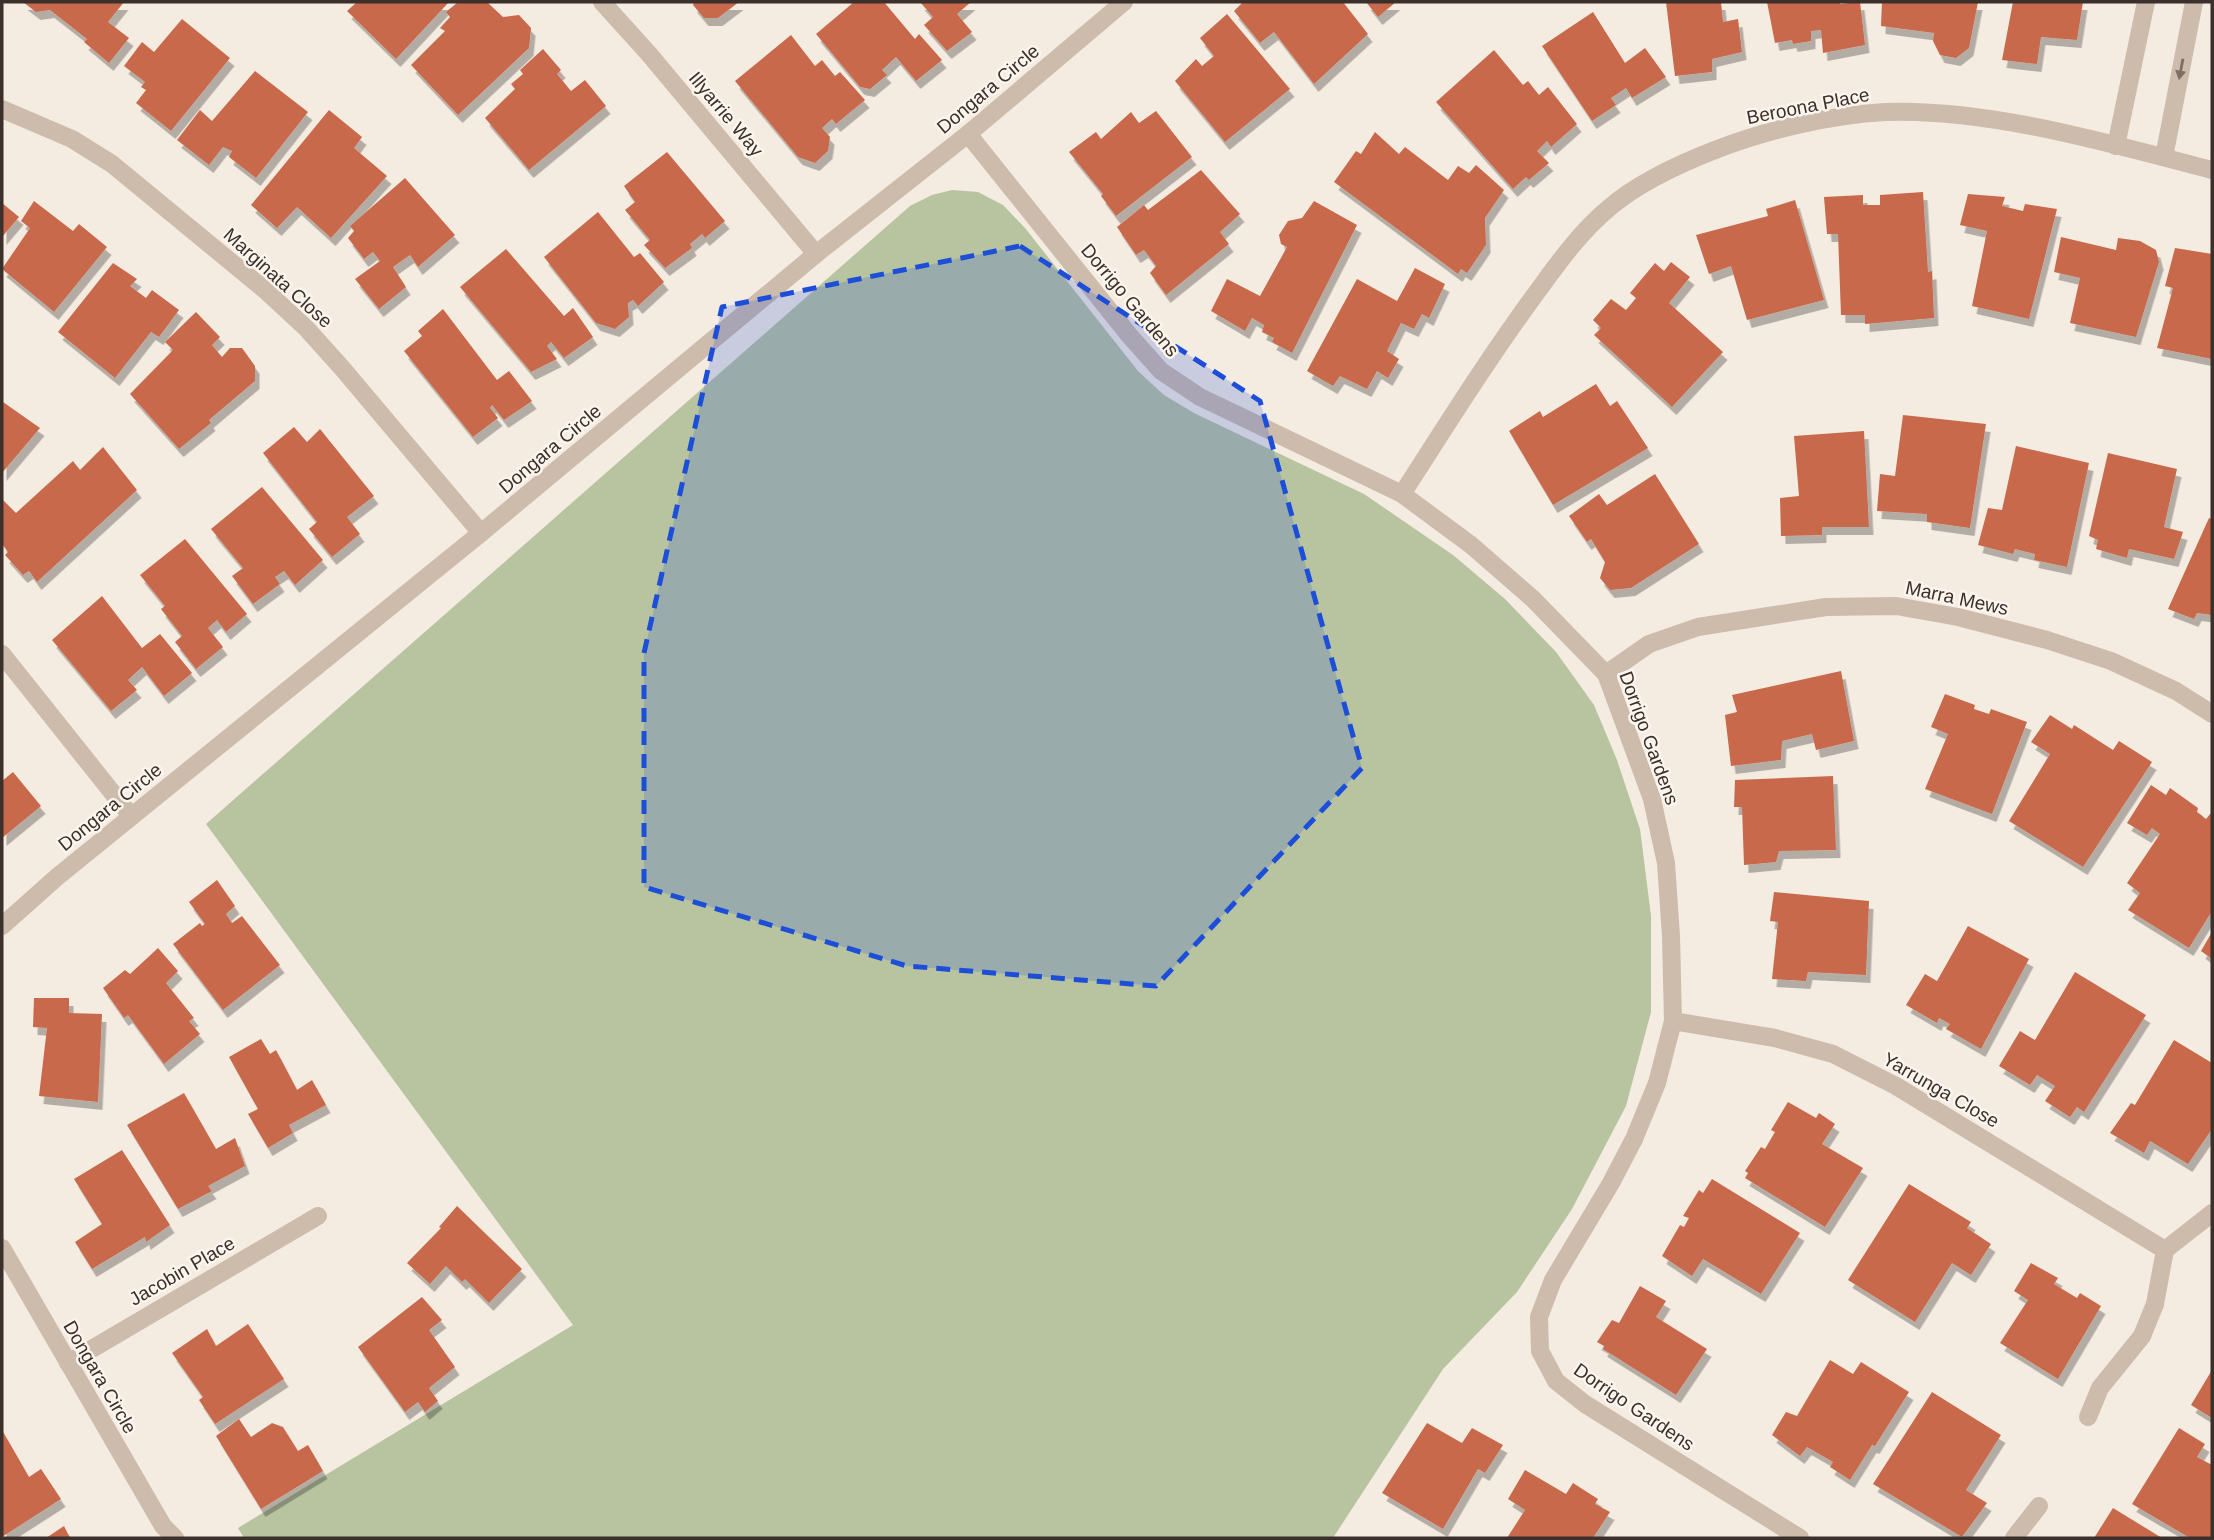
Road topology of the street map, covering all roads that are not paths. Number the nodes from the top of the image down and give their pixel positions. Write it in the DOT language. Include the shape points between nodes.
graph roads {
  1 [pos="602,2"];
  2 [pos="1124,2"];
  3 [pos="2146,2"];
  4 [pos="2194,2"];
  5 [pos="2,109"];
  6 [pos="968,134"];
  7 [pos="2116,146"];
  8 [pos="2164,158"];
  9 [pos="2212,170"];
  10 [pos="816,254"];
  11 [pos="1402,494"];
  12 [pos="481,533"];
  13 [pos="2,654"];
  14 [pos="1606,674"];
  15 [pos="2212,714"];
  16 [pos="131,816"];
  17 [pos="2,926"];
  18 [pos="1673,1021"];
  19 [pos="2212,1213"];
  20 [pos="318,1216"];
  21 [pos="2,1248"];
  22 [pos="2165,1250"];
  23 [pos="68,1363"];
  24 [pos="2088,1417"];
  25 [pos="2039,1506"];
  26 [pos="167,1534"];
  27 [pos="1800,1538"];
  28 [pos="2014,1538"];
  1 -- 10 [label="street, Illyarrie Way"];
  2 -- 6 [label="street, Dongara Circle"];
  3 -- 7 [label="street"];
  4 -- 8 [label="street, one-way"];
  5 -- 12 [label="street, Marginata Close" via="72,139 112,164 265,290 333,358"];
  6 -- 10 [label="street, Dongara Circle"];
  6 -- 11 [label="street, Dorrigo Gardens" via="1161,371 1200,397"];
  7 -- 8 [label="street, Beroona Place"];
  7 -- 11 [label="street, Beroona Place" via="1953,115 1885,113 1814,122 1740,140 1671,167 1609,208 1562,258"];
  8 -- 9 [label="street, Beroona Place"];
  10 -- 12 [label="street, Dongara Circle"];
  11 -- 14 [label="street, Dorrigo Gardens" via="1533,599"];
  12 -- 16 [label="street, Dongara Circle"];
  13 -- 16 [label="street"];
  14 -- 15 [label="street, Marra Mews" via="1649,644 1698,627 1826,607 1896,606 2035,636 2111,661 2176,691"];
  14 -- 18 [label="street, Dorrigo Gardens" via="1652,799 1666,863"];
  16 -- 17 [label="street, Dongara Circle"];
  18 -- 22 [label="street, Yarrunga Close" via="1775,1038 1833,1054 1896,1086"];
  18 -- 27 [label="street, Dorrigo Gardens" via="1657,1083 1634,1139 1553,1280 1539,1317 1540,1351 1556,1381 1585,1404"];
  19 -- 22 [label="street"];
  20 -- 23 [label="street, Jacobin Place"];
  21 -- 23 [label="street, Dongara Circle"];
  22 -- 24 [label="street" via="2155,1304 2142,1336 2101,1388"];
  23 -- 26 [label="street, Dongara Circle"];
  25 -- 28 [label="street"];
}
